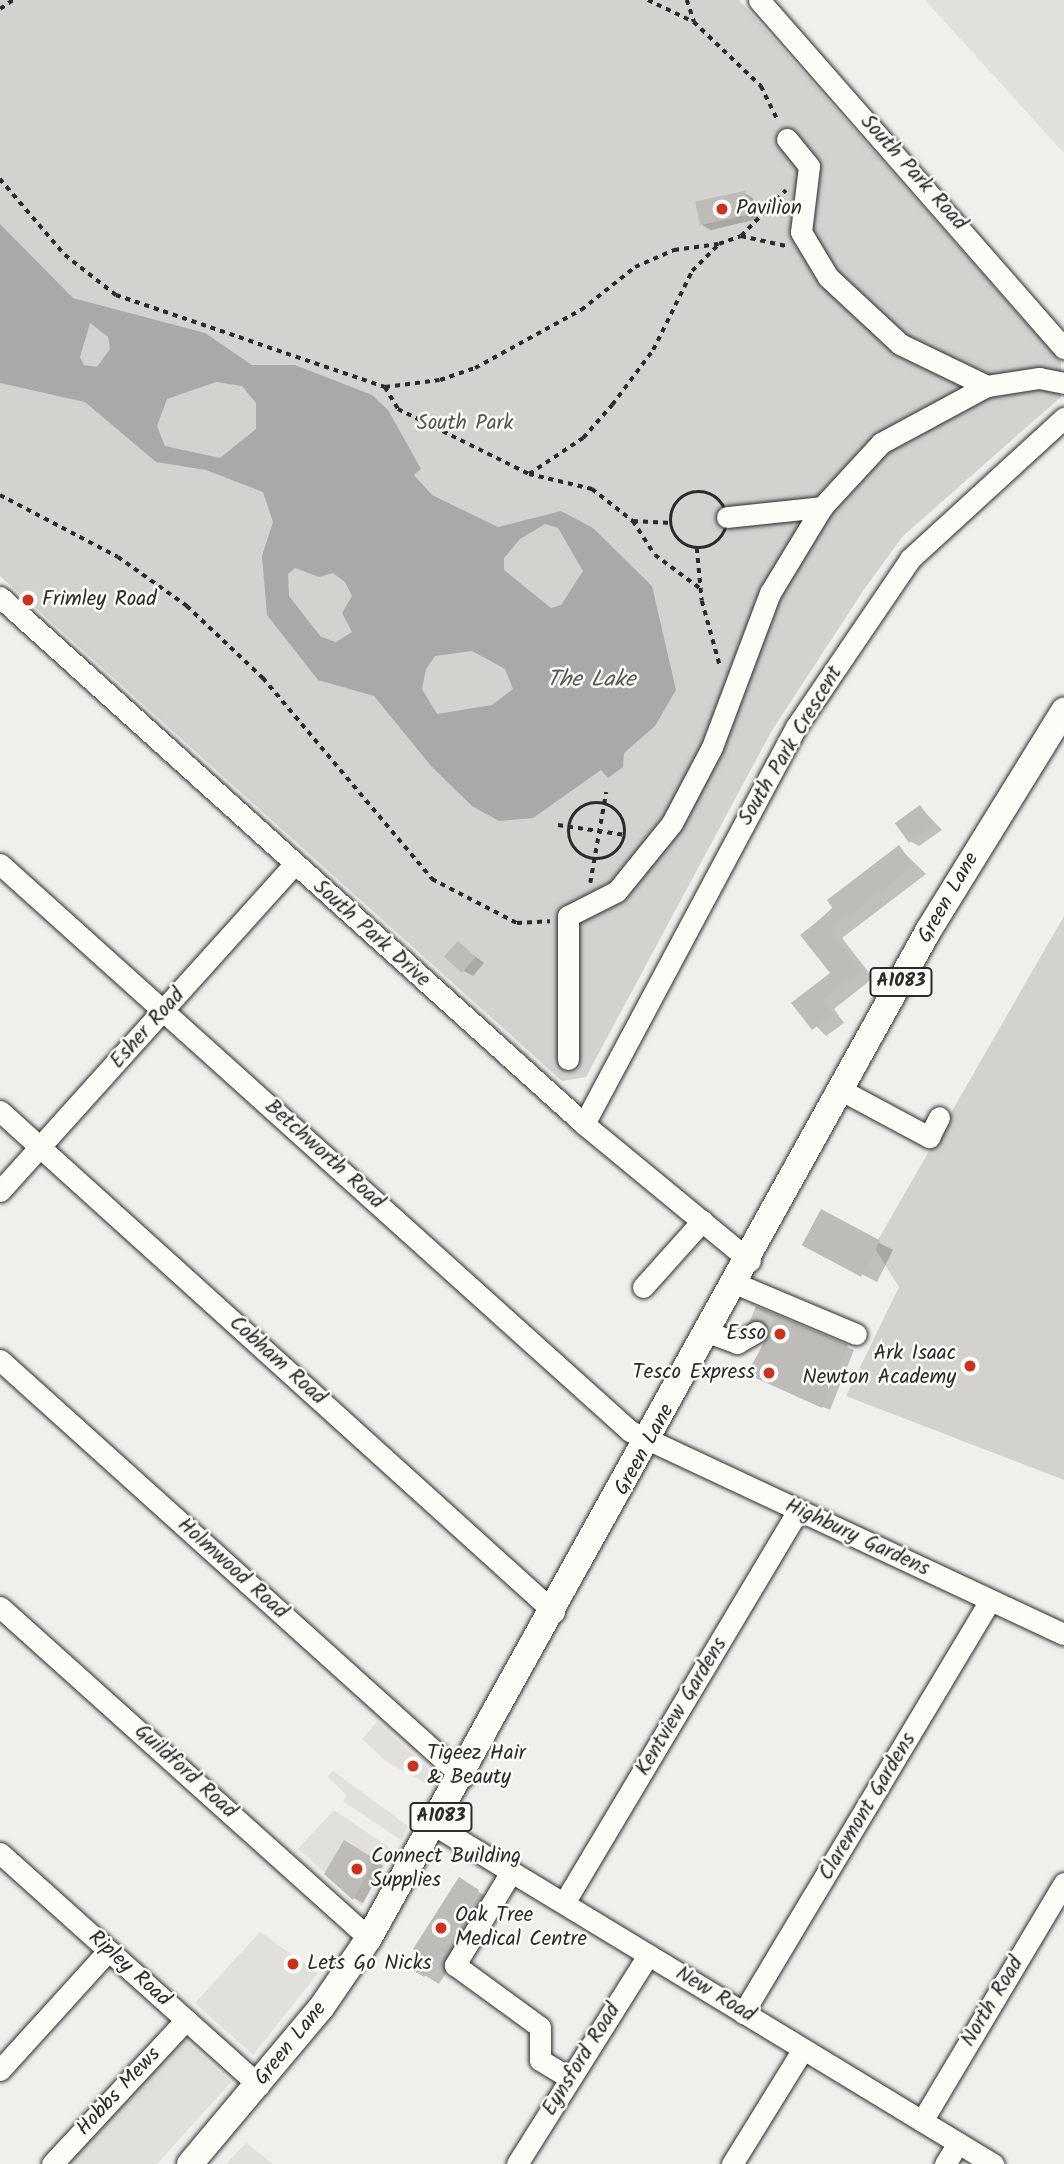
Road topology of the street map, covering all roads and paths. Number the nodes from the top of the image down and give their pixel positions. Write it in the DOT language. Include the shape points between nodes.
graph roads {
  1 [pos="13,0"];
  2 [pos="648,0"];
  3 [pos="687,0"];
  4 [pos="759,0"];
  5 [pos="0,9"];
  6 [pos="694,22"];
  7 [pos="787,139"];
  8 [pos="0,179"];
  9 [pos="805,189"];
  10 [pos="741,236"];
  11 [pos="805,241"];
  12 [pos="719,244"];
  13 [pos="1064,349"];
  14 [pos="1064,383"];
  15 [pos="987,386"];
  16 [pos="385,387"];
  17 [pos="1064,418"];
  18 [pos="529,474"];
  19 [pos="0,495"];
  20 [pos="822,507"];
  21 [pos="727,517"];
  22 [pos="633,521"];
  23 [pos="671,523"];
  24 [pos="697,548"];
  25 [pos="701,589"];
  26 [pos="0,597"];
  27 [pos="732,695"];
  28 [pos="1061,721"];
  29 [pos="606,792"];
  30 [pos="603,804"];
  31 [pos="558,825"];
  32 [pos="569,827"];
  33 [pos="597,831"];
  34 [pos="625,835"];
  35 [pos="592,859"];
  36 [pos="0,864"];
  37 [pos="294,866"];
  38 [pos="593,908"];
  39 [pos="568,916"];
  40 [pos="164,1011"];
  41 [pos="568,1059"];
  42 [pos="843,1091"];
  43 [pos="0,1111"];
  44 [pos="939,1117"];
  45 [pos="584,1124"];
  46 [pos="40,1147"];
  47 [pos="0,1191"];
  48 [pos="702,1222"];
  49 [pos="743,1272"];
  50 [pos="643,1287"];
  51 [pos="756,1332"];
  52 [pos="710,1333"];
  53 [pos="856,1334"];
  54 [pos="0,1360"];
  55 [pos="650,1443"];
  56 [pos="798,1511"];
  57 [pos="990,1600"];
  58 [pos="0,1607"];
  59 [pos="554,1612"];
  60 [pos="1064,1634"];
  61 [pos="463,1777"];
  62 [pos="436,1826"];
  63 [pos="0,1853"];
  64 [pos="511,1872"];
  65 [pos="1064,1883"];
  66 [pos="564,1903"];
  67 [pos="369,1938"];
  68 [pos="108,1951"];
  69 [pos="648,1955"];
  70 [pos="743,2013"];
  71 [pos="186,2020"];
  72 [pos="803,2049"];
  73 [pos="0,2070"];
  74 [pos="570,2078"];
  75 [pos="259,2085"];
  76 [pos="922,2120"];
  77 [pos="958,2143"];
  78 [pos="52,2164"];
  79 [pos="190,2164"];
  80 [pos="517,2164"];
  81 [pos="732,2164"];
  82 [pos="945,2164"];
  83 [pos="993,2164"];
  1 -- 5 [label="path"];
  2 -- 6 [label="path"];
  3 -- 6 [label="path"];
  4 -- 13 [label="street, South Park Road"];
  6 -- 7 [label="path" via="761,86"];
  7 -- 9 [label="street" via="809,166"];
  8 -- 16 [label="path" via="65,256 116,295"];
  9 -- 10 [label="path" via="787,189"];
  9 -- 11 [label="street" via="799,214"];
  10 -- 11 [label="path" via="764,245"];
  10 -- 12 [label="path"];
  11 -- 15 [label="street" via="828,276 885,333 925,361"];
  12 -- 16 [label="path" via="674,250 635,267 571,316 475,368"];
  12 -- 18 [label="path" via="692,271 653,350 612,405 576,443"];
  14 -- 15 [label="street" via="1039,378"];
  15 -- 20 [label="street" via="881,443"];
  16 -- 18 [label="path" via="398,409"];
  17 -- 45 [label="street, South Park Crescent" via="910,559 796,727"];
  18 -- 22 [label="path" via="592,489"];
  19 -- 39 [label="path" via="118,557 187,606 263,678 432,879 517,923"];
  20 -- 21 [label="street"];
  20 -- 27 [label="street" via="770,593"];
  21 -- 23 [label="path" via="717,499 697,492 678,500"];
  21 -- 24 [label="path" via="719,539"];
  22 -- 23 [label="path"];
  22 -- 25 [label="path" via="655,555"];
  23 -- 24 [label="path" via="678,539"];
  24 -- 25 [label="path"];
  25 -- 27 [label="path" via="725,692"];
  26 -- 37 [label="street, South Park Drive"];
  27 -- 38 [label="street" via="672,823 638,869"];
  28 -- 42 [label="main road, Green Lane / A1083" via="928,932"];
  29 -- 30 [label="path"];
  30 -- 32 [label="path" via="578,811"];
  30 -- 33 [label="path"];
  30 -- 34 [label="path" via="622,819"];
  31 -- 32 [label="path"];
  32 -- 33 [label="path"];
  32 -- 35 [label="path" via="574,847"];
  33 -- 34 [label="path"];
  33 -- 35 [label="path"];
  34 -- 35 [label="path" via="612,855"];
  35 -- 38 [label="path"];
  36 -- 40 [label="street, Betchworth Road"];
  37 -- 40 [label="street, Esher Road"];
  37 -- 45 [label="street, South Park Drive"];
  38 -- 39 [label="street"];
  39 -- 41 [label="street"];
  40 -- 46 [label="street, Esher Road"];
  40 -- 55 [label="street, Betchworth Road"];
  42 -- 44 [label="street" via="929,1137"];
  42 -- 49 [label="main road, Green Lane / A1083"];
  43 -- 46 [label="street, Cobham Road"];
  45 -- 48 [label="street, South Park Drive"];
  46 -- 47 [label="street, Esher Road"];
  46 -- 59 [label="street, Cobham Road"];
  48 -- 49 [label="street, South Park Drive"];
  48 -- 50 [label="street"];
  49 -- 52 [label="main road, Green Lane / A1083"];
  49 -- 53 [label="street, South Park Drive" via="770,1302"];
  51 -- 52 [label="street" via="737,1343"];
  52 -- 55 [label="main road, Green Lane / A1083"];
  54 -- 61 [label="street, Holmwood Road"];
  55 -- 56 [label="street, Highbury Gardens"];
  55 -- 59 [label="main road, Green Lane / A1083"];
  56 -- 57 [label="street, Highbury Gardens"];
  56 -- 66 [label="street, Kentview Gardens"];
  57 -- 60 [label="street, Highbury Gardens"];
  57 -- 70 [label="street, Claremont Gardens"];
  58 -- 67 [label="street, Guildford Road"];
  59 -- 61 [label="main road, Green Lane / A1083"];
  61 -- 62 [label="main road, Green Lane / A1083"];
  62 -- 64 [label="street, New Road"];
  62 -- 67 [label="main road, Green Lane / A1083"];
  63 -- 68 [label="street, Ripley Road"];
  64 -- 66 [label="street, New Road"];
  64 -- 74 [label="street" via="455,1965 540,2027 540,2060"];
  65 -- 76 [label="street, North Road"];
  66 -- 69 [label="street, New Road"];
  67 -- 75 [label="main road, Green Lane / A1083"];
  68 -- 71 [label="street, Ripley Road"];
  68 -- 73 [label="street"];
  69 -- 70 [label="street, New Road"];
  69 -- 74 [label="street, Eynsford Road"];
  70 -- 72 [label="street, New Road"];
  71 -- 75 [label="street, Ripley Road"];
  71 -- 78 [label="street, Hobbs Mews"];
  72 -- 76 [label="street, New Road"];
  72 -- 81 [label="street"];
  74 -- 80 [label="street, Eynsford Road"];
  75 -- 79 [label="main road, Green Lane / A1083"];
  76 -- 77 [label="street, New Road"];
  77 -- 82 [label="street"];
  77 -- 83 [label="street, New Road"];
}
